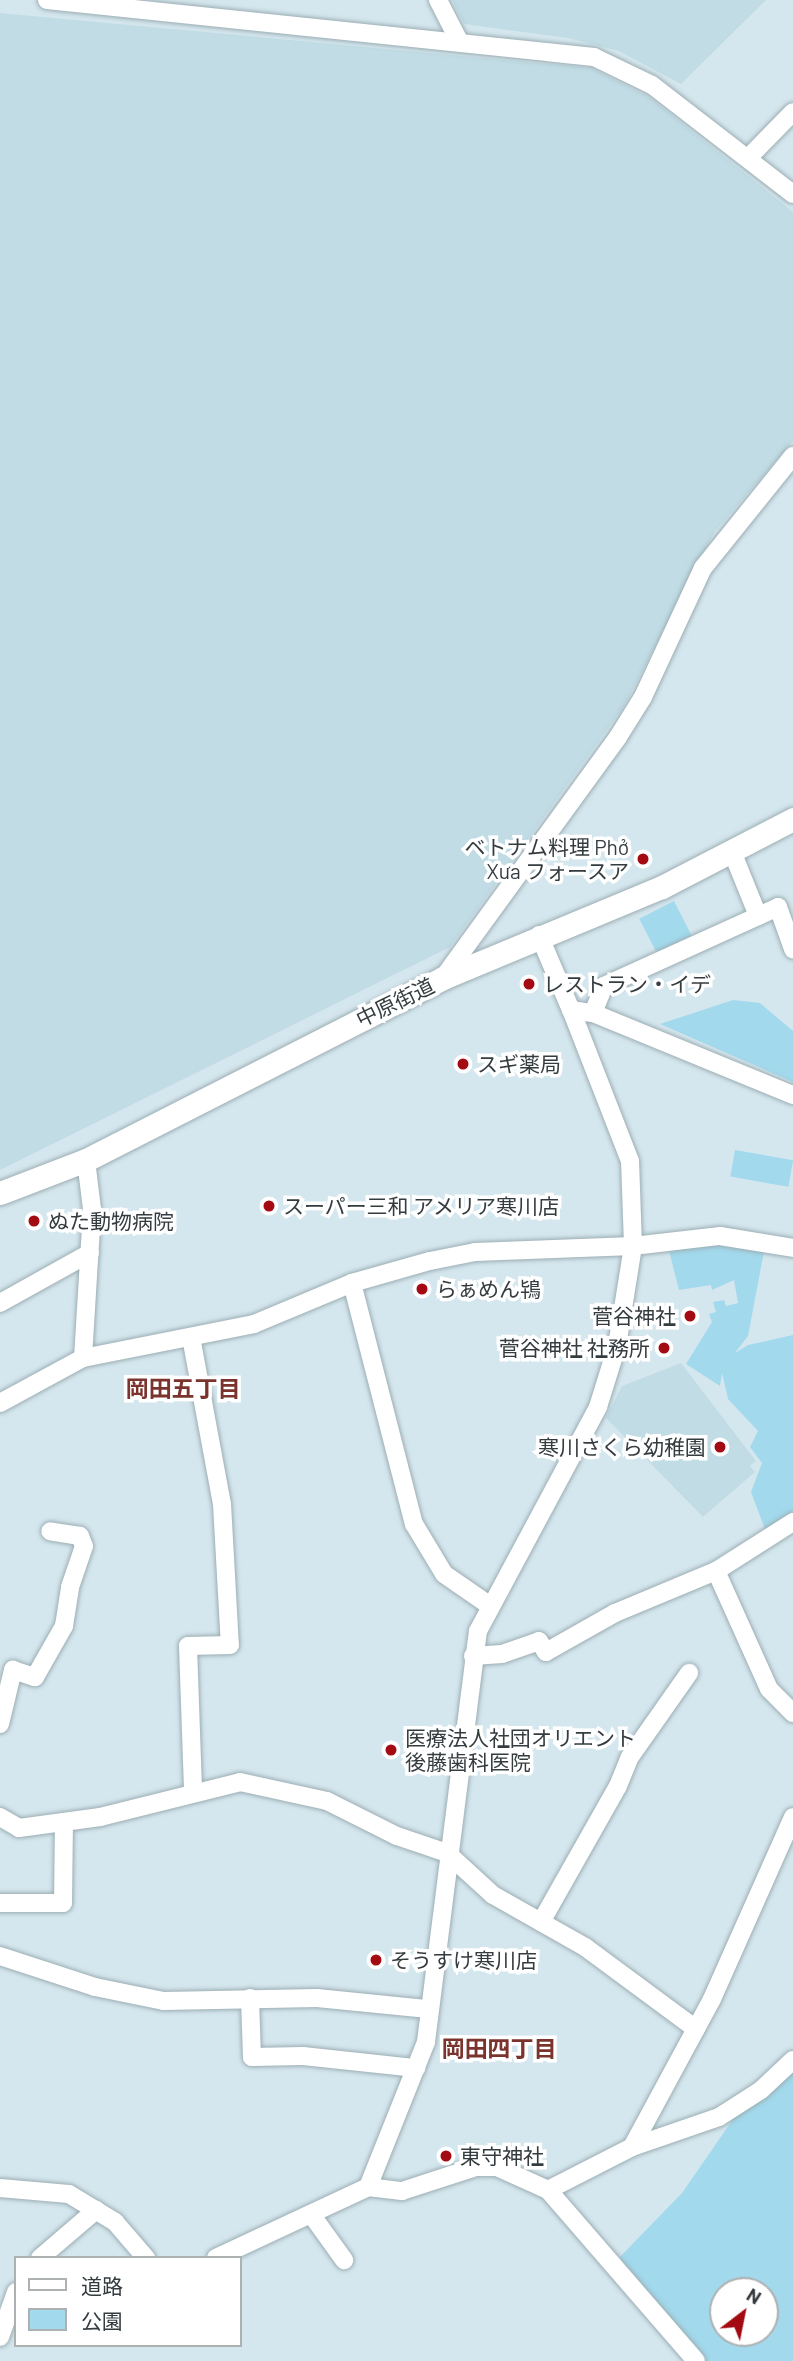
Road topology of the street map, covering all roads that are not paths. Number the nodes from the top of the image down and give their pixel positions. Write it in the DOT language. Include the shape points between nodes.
graph roads {
  1 [pos="47,0"];
  2 [pos="438,0"];
  3 [pos="156,5"];
  4 [pos="459,41"];
  5 [pos="793,112"];
  6 [pos="748,158"];
  7 [pos="793,194"];
  8 [pos="793,456"];
  9 [pos="793,819"];
  10 [pos="733,853"];
  11 [pos="758,916"];
  12 [pos="539,935"];
  13 [pos="793,949"];
  14 [pos="443,978"];
  15 [pos="571,1010"];
  16 [pos="593,1013"];
  17 [pos="793,1095"];
  18 [pos="86,1160"];
  19 [pos="24,1184"];
  20 [pos="0,1193"];
  21 [pos="0,1205"];
  22 [pos="633,1246"];
  23 [pos="793,1248"];
  24 [pos="90,1253"];
  25 [pos="352,1283"];
  26 [pos="0,1303"];
  27 [pos="191,1337"];
  28 [pos="83,1358"];
  29 [pos="0,1403"];
  30 [pos="793,1521"];
  31 [pos="50,1531"];
  32 [pos="716,1571"];
  33 [pos="489,1605"];
  34 [pos="473,1656"];
  35 [pos="689,1672"];
  36 [pos="793,1713"];
  37 [pos="0,1724"];
  38 [pos="194,1792"];
  39 [pos="0,1816"];
  40 [pos="793,1816"];
  41 [pos="64,1822"];
  42 [pos="447,1853"];
  43 [pos="0,1903"];
  44 [pos="541,1922"];
  45 [pos="0,1956"];
  46 [pos="250,1998"];
  47 [pos="428,2010"];
  48 [pos="696,2029"];
  49 [pos="793,2060"];
  50 [pos="416,2068"];
  51 [pos="632,2147"];
  52 [pos="368,2187"];
  53 [pos="0,2188"];
  54 [pos="548,2190"];
  55 [pos="96,2210"];
  56 [pos="311,2214"];
  57 [pos="42,2256"];
  58 [pos="144,2256"];
  59 [pos="220,2256"];
  60 [pos="344,2260"];
  61 [pos="14,2298"];
  62 [pos="0,2337"];
  63 [pos="696,2361"];
  1 -- 3 [label="street"];
  2 -- 4 [label="street"];
  3 -- 4 [label="street"];
  4 -- 6 [label="street" via="558,50 621,67"];
  5 -- 6 [label="street"];
  6 -- 7 [label="street"];
  8 -- 14 [label="street" via="703,568 643,697 618,737"];
  9 -- 10 [label="main road, 中原街道"];
  10 -- 11 [label="street"];
  10 -- 12 [label="main road, 中原街道"];
  11 -- 13 [label="street" via="778,907"];
  11 -- 16 [label="street" via="604,986"];
  12 -- 14 [label="main road, 中原街道"];
  12 -- 15 [label="street"];
  14 -- 18 [label="main road, 中原街道"];
  15 -- 16 [label="street"];
  15 -- 22 [label="street" via="630,1161"];
  16 -- 17 [label="street"];
  18 -- 19 [label="main road, 中原街道"];
  18 -- 24 [label="street" via="92,1209"];
  19 -- 20 [label="main road, 中原街道"];
  19 -- 21 [label="street"];
  22 -- 23 [label="street" via="720,1236"];
  22 -- 25 [label="street" via="475,1252"];
  22 -- 33 [label="street" via="606,1387"];
  24 -- 26 [label="street"];
  24 -- 28 [label="street"];
  25 -- 27 [label="street" via="254,1324"];
  25 -- 33 [label="street" via="414,1524 444,1574"];
  27 -- 28 [label="street"];
  27 -- 38 [label="street" via="222,1504 230,1645 188,1646"];
  28 -- 29 [label="street"];
  30 -- 32 [label="street"];
  31 -- 37 [label="street" via="80,1536 84,1546 70,1587 64,1626 35,1677 13,1670"];
  32 -- 34 [label="street" via="615,1613 546,1652 538,1641 502,1654"];
  32 -- 36 [label="street" via="769,1689"];
  33 -- 34 [label="street"];
  34 -- 42 [label="street"];
  35 -- 44 [label="street" via="630,1756 618,1786"];
  38 -- 41 [label="street"];
  38 -- 42 [label="street" via="240,1782 327,1801 397,1836"];
  39 -- 41 [label="street" via="19,1828"];
  40 -- 48 [label="street"];
  41 -- 43 [label="street" via="63,1903"];
  42 -- 44 [label="street" via="493,1895"];
  42 -- 47 [label="street"];
  44 -- 48 [label="street" via="585,1947"];
  45 -- 46 [label="street" via="95,1987 164,2001"];
  46 -- 47 [label="street" via="317,1998"];
  46 -- 50 [label="street" via="252,2057 303,2056"];
  47 -- 50 [label="street" via="426,2042"];
  48 -- 51 [label="street"];
  49 -- 51 [label="street" via="761,2090 719,2117"];
  50 -- 52 [label="street"];
  51 -- 54 [label="street"];
  52 -- 54 [label="street" via="402,2191 477,2167 497,2167"];
  52 -- 56 [label="street"];
  53 -- 55 [label="street" via="69,2194"];
  54 -- 63 [label="street"];
  55 -- 57 [label="street"];
  55 -- 58 [label="street" via="115,2222"];
  56 -- 59 [label="street"];
  56 -- 60 [label="street"];
  61 -- 62 [label="street"];
}
